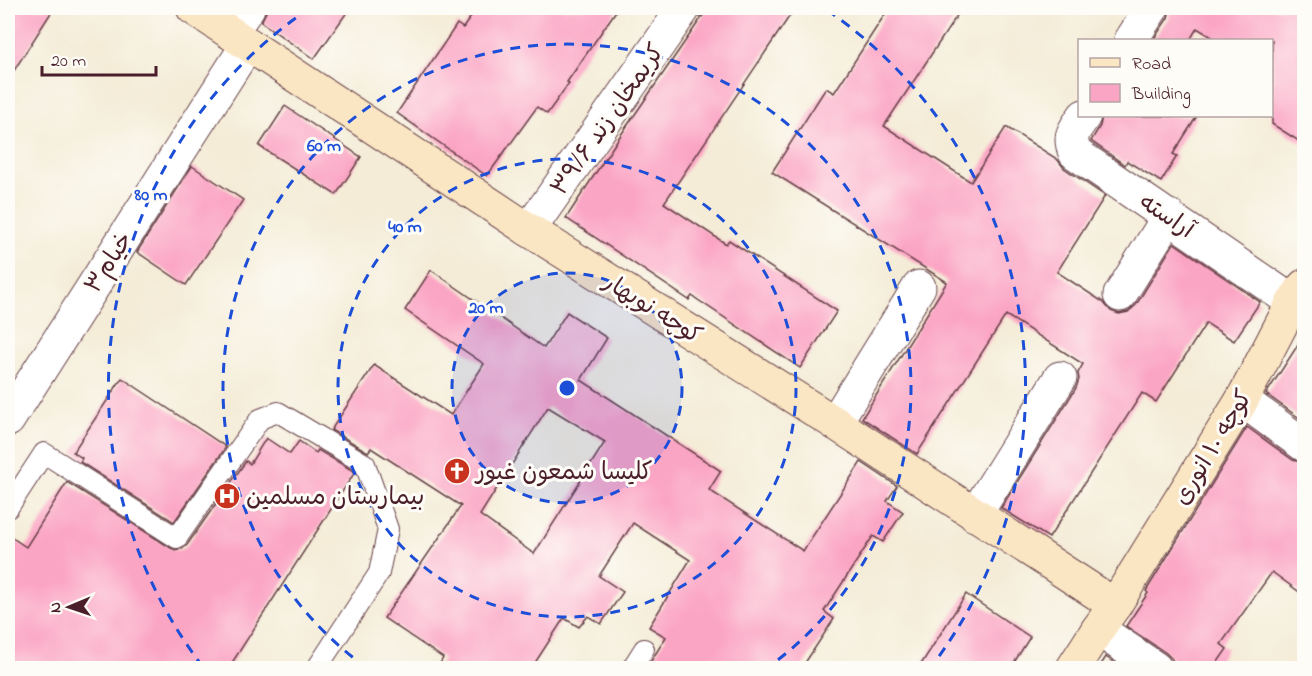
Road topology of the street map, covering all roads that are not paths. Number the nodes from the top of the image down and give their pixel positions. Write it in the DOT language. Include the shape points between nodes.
graph roads {
  1 [pos="193,8"];
  2 [pos="684,8"];
  3 [pos="1152,8"];
  4 [pos="242,28"];
  5 [pos="1132,39"];
  6 [pos="1083,117"];
  7 [pos="1169,216"];
  8 [pos="529,230"];
  9 [pos="919,287"];
  10 [pos="1299,294"];
  11 [pos="1120,295"];
  12 [pos="1060,378"];
  13 [pos="1242,400"];
  14 [pos="8,420"];
  15 [pos="835,423"];
  16 [pos="1305,445"];
  17 [pos="8,508"];
  18 [pos="975,515"];
  19 [pos="1106,617"];
  20 [pos="644,649"];
  21 [pos="317,669"];
  22 [pos="632,669"];
  23 [pos="1073,669"];
  24 [pos="1155,669"];
  1 -- 4 [label="street, کوچه نوبهار"];
  2 -- 8 [label="street, کریمخان زند ۳۹/۶"];
  3 -- 5 [label="street"];
  4 -- 8 [label="street, کوچه نوبهار"];
  4 -- 14 [label="street, خیام۳"];
  6 -- 7 [label="street, آراسته" via="1070,141 1075,153"];
  7 -- 10 [label="street, آراسته"];
  7 -- 11 [label="street"];
  8 -- 15 [label="street, کوچه نوبهار"];
  9 -- 15 [label="street"];
  10 -- 13 [label="street, کوچه ۱۰ انوری"];
  12 -- 18 [label="street"];
  13 -- 16 [label="street"];
  13 -- 19 [label="street, کوچه ۱۰ انوری"];
  15 -- 18 [label="street, کوچه نوبهار"];
  17 -- 21 [label="lane" via="44,453 177,538 261,419 278,412 365,464 388,529 379,573"];
  18 -- 19 [label="street, کوچه نوبهار"];
  19 -- 23 [label="street, کوچه ۱۰ انوری"];
  19 -- 24 [label="street"];
  20 -- 22 [label="lane"];
}
